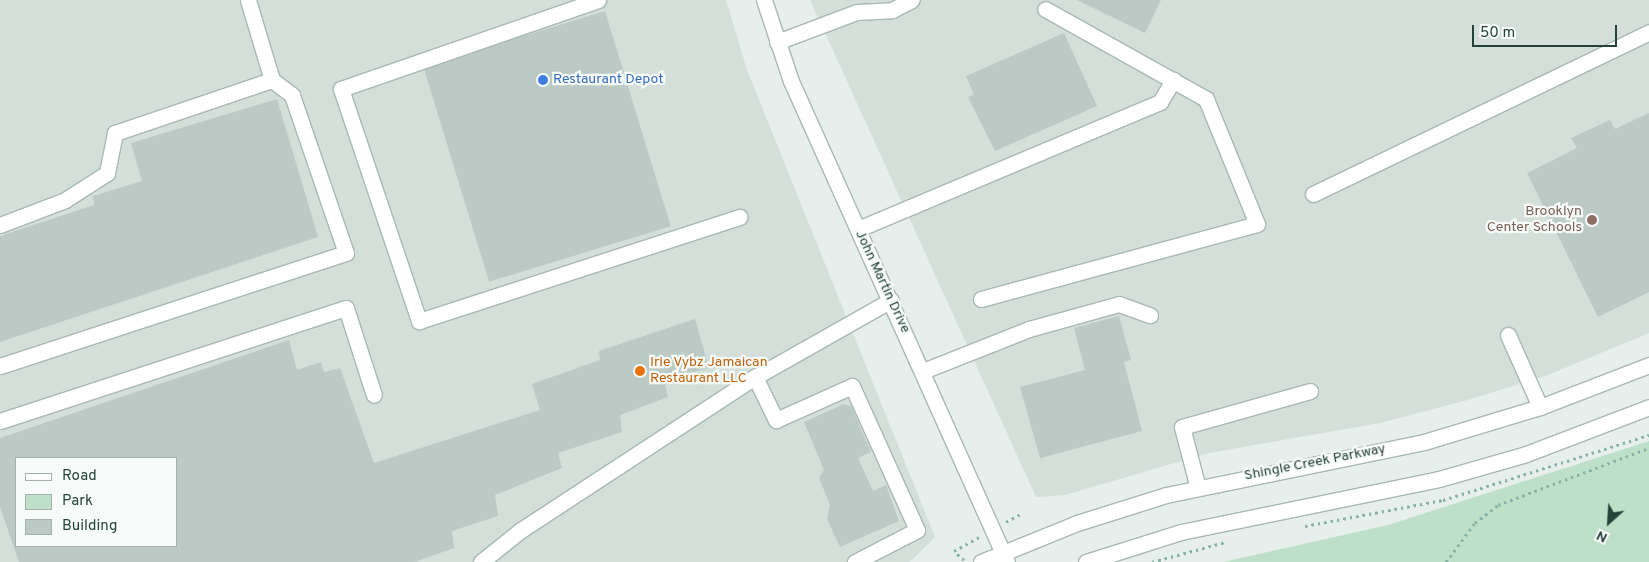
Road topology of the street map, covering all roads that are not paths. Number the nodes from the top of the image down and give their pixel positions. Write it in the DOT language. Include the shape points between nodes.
graph roads {
  1 [pos="248,0"];
  2 [pos="598,0"];
  3 [pos="764,0"];
  4 [pos="912,0"];
  5 [pos="855,6"];
  6 [pos="1045,8"];
  7 [pos="1649,32"];
  8 [pos="776,42"];
  9 [pos="272,80"];
  10 [pos="1173,80"];
  11 [pos="1313,194"];
  12 [pos="740,216"];
  13 [pos="0,225"];
  14 [pos="858,229"];
  15 [pos="981,299"];
  16 [pos="891,300"];
  17 [pos="1150,315"];
  18 [pos="1508,335"];
  19 [pos="1649,365"];
  20 [pos="0,366"];
  21 [pos="923,371"];
  22 [pos="755,377"];
  23 [pos="1310,391"];
  24 [pos="374,395"];
  25 [pos="1540,406"];
  26 [pos="1649,407"];
  27 [pos="0,421"];
  28 [pos="1198,488"];
  29 [pos="1005,558"];
  30 [pos="481,562"];
  31 [pos="855,562"];
  32 [pos="981,562"];
  33 [pos="1086,562"];
  1 -- 9 [label="street"];
  2 -- 12 [label="street" via="341,88 419,321"];
  3 -- 8 [label="street, John Martin Drive"];
  4 -- 5 [label="street" via="892,10"];
  5 -- 8 [label="street"];
  6 -- 10 [label="street"];
  7 -- 11 [label="street"];
  8 -- 14 [label="street, John Martin Drive"];
  9 -- 13 [label="street" via="114,133 107,173 65,200"];
  9 -- 20 [label="street" via="292,95 346,253"];
  10 -- 14 [label="street" via="1160,102"];
  10 -- 15 [label="street" via="1206,98 1257,224"];
  14 -- 16 [label="street, John Martin Drive"];
  16 -- 21 [label="street, John Martin Drive"];
  16 -- 22 [label="street"];
  17 -- 21 [label="street" via="1119,304 1029,329"];
  18 -- 25 [label="street"];
  19 -- 25 [label="street, Shingle Creek Parkway"];
  21 -- 29 [label="street, John Martin Drive"];
  22 -- 30 [label="street" via="521,530"];
  22 -- 31 [label="street" via="776,420 852,386 917,530"];
  23 -- 28 [label="street" via="1182,427"];
  24 -- 27 [label="street" via="346,308"];
  25 -- 28 [label="street, Shingle Creek Parkway" via="1424,442"];
  26 -- 33 [label="street" via="1526,454 1439,479 1181,532"];
  28 -- 29 [label="street, Shingle Creek Parkway" via="1077,523"];
  29 -- 32 [label="street, Shingle Creek Parkway"];
}
